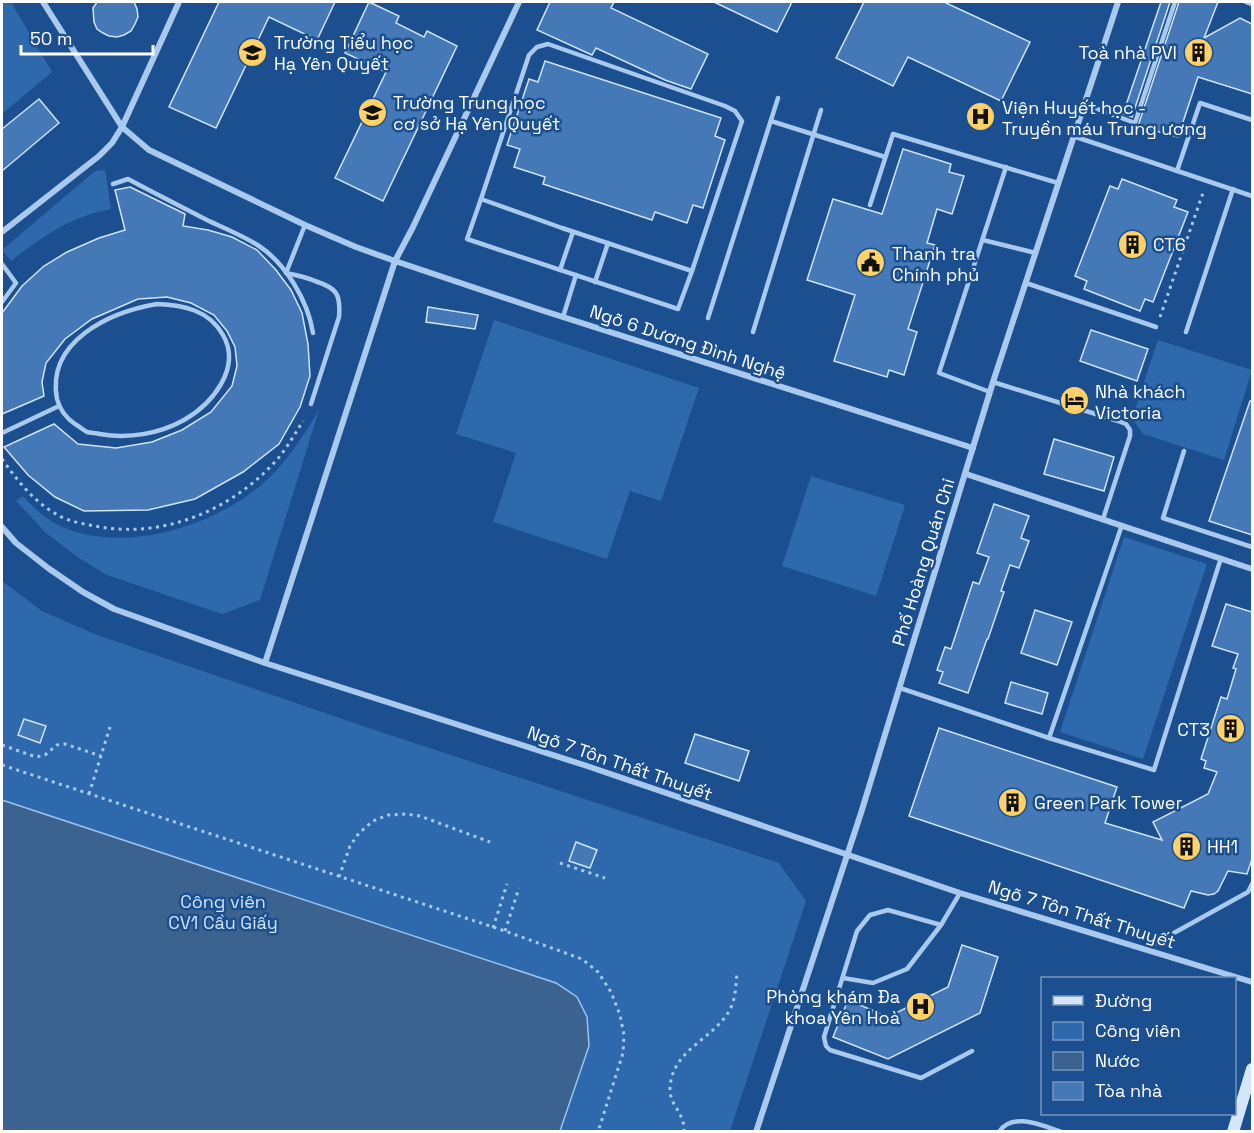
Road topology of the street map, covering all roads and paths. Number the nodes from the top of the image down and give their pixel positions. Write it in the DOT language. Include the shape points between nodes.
graph roads {
  1 [pos="43,2"];
  2 [pos="179,2"];
  3 [pos="519,2"];
  4 [pos="1118,2"];
  5 [pos="1175,2"];
  6 [pos="1246,2"];
  7 [pos="1252,4"];
  8 [pos="778,98"];
  9 [pos="1084,104"];
  10 [pos="822,110"];
  11 [pos="1252,120"];
  12 [pos="771,121"];
  13 [pos="122,128"];
  14 [pos="814,134"];
  15 [pos="1073,136"];
  16 [pos="885,156"];
  17 [pos="1006,167"];
  18 [pos="1177,171"];
  19 [pos="1208,181"];
  20 [pos="113,183"];
  21 [pos="1058,183"];
  22 [pos="1233,189"];
  23 [pos="1252,196"];
  24 [pos="481,199"];
  25 [pos="870,205"];
  26 [pos="305,225"];
  27 [pos="2,232"];
  28 [pos="573,232"];
  29 [pos="983,240"];
  30 [pos="608,243"];
  31 [pos="1036,253"];
  32 [pos="395,261"];
  33 [pos="2,264"];
  34 [pos="560,270"];
  35 [pos="692,271"];
  36 [pos="286,273"];
  37 [pos="576,275"];
  38 [pos="595,282"];
  39 [pos="1026,283"];
  40 [pos="2,302"];
  41 [pos="563,317"];
  42 [pos="708,318"];
  43 [pos="1156,327"];
  44 [pos="753,332"];
  45 [pos="1186,332"];
  46 [pos="313,333"];
  47 [pos="993,382"];
  48 [pos="990,392"];
  49 [pos="311,404"];
  50 [pos="59,406"];
  51 [pos="303,421"];
  52 [pos="2,433"];
  53 [pos="973,448"];
  54 [pos="1184,451"];
  55 [pos="2,459"];
  56 [pos="966,474"];
  57 [pos="1103,519"];
  58 [pos="1122,525"];
  59 [pos="2,527"];
  60 [pos="1252,547"];
  61 [pos="1221,558"];
  62 [pos="1252,568"];
  63 [pos="265,663"];
  64 [pos="900,688"];
  65 [pos="110,727"];
  66 [pos="1048,738"];
  67 [pos="2,745"];
  68 [pos="101,756"];
  69 [pos="2,765"];
  70 [pos="89,794"];
  71 [pos="490,842"];
  72 [pos="847,855"];
  73 [pos="560,863"];
  74 [pos="339,877"];
  75 [pos="605,878"];
  76 [pos="507,884"];
  77 [pos="1252,884"];
  78 [pos="519,888"];
  79 [pos="960,893"];
  80 [pos="941,925"];
  81 [pos="493,928"];
  82 [pos="505,931"];
  83 [pos="1145,949"];
  84 [pos="737,973"];
  85 [pos="1236,977"];
  86 [pos="1236,977"];
  87 [pos="843,978"];
  88 [pos="1252,982"];
  89 [pos="972,1051"];
  90 [pos="1252,1069"];
  91 [pos="598,1131"];
  92 [pos="684,1131"];
  93 [pos="756,1131"];
  94 [pos="999,1131"];
  95 [pos="1062,1131"];
  96 [pos="1233,1131"];
  1 -- 13 [label="street, Ngõ 6 Dương Đình Nghệ"];
  2 -- 13 [label="street"];
  3 -- 32 [label="street"];
  4 -- 9 [label="street, Phố Hoàng Quán Chi"];
  5 -- 9 [label="lane" via="1135,123"];
  6 -- 7 [label="lane"];
  8 -- 12 [label="lane"];
  9 -- 15 [label="street, Phố Hoàng Quán Chi"];
  10 -- 14 [label="lane"];
  11 -- 18 [label="lane" via="1200,103"];
  12 -- 14 [label="lane"];
  12 -- 42 [label="lane"];
  13 -- 26 [label="street, Ngõ 6 Dương Đình Nghệ" via="149,150"];
  13 -- 27 [label="street" via="99,156"];
  14 -- 16 [label="lane"];
  14 -- 44 [label="lane"];
  15 -- 18 [label="lane"];
  15 -- 21 [label="street, Phố Hoàng Quán Chi"];
  16 -- 17 [label="lane" via="892,134"];
  16 -- 25 [label="lane"];
  17 -- 21 [label="lane"];
  17 -- 29 [label="lane"];
  18 -- 19 [label="lane"];
  19 -- 22 [label="lane"];
  19 -- 43 [label="path"];
  20 -- 36 [label="lane" via="128,179 241,237 260,247"];
  21 -- 31 [label="street, Phố Hoàng Quán Chi"];
  22 -- 23 [label="lane"];
  22 -- 45 [label="lane"];
  24 -- 28 [label="lane"];
  24 -- 34 [label="lane" via="468,239"];
  24 -- 35 [label="lane" via="529,55 548,44 725,106 742,121"];
  26 -- 32 [label="street, Ngõ 6 Dương Đình Nghệ"];
  26 -- 36 [label="lane"];
  28 -- 30 [label="lane"];
  28 -- 34 [label="lane"];
  29 -- 31 [label="lane"];
  29 -- 48 [label="lane" via="939,373"];
  30 -- 35 [label="lane"];
  30 -- 38 [label="lane"];
  31 -- 39 [label="street, Phố Hoàng Quán Chi"];
  32 -- 41 [label="street, Ngõ 6 Dương Đình Nghệ"];
  32 -- 63 [label="street"];
  33 -- 40 [label="lane" via="16,283"];
  34 -- 37 [label="lane"];
  35 -- 38 [label="lane" via="678,309"];
  36 -- 46 [label="lane" via="306,305"];
  36 -- 49 [label="lane" via="330,286 338,297 339,317"];
  37 -- 38 [label="lane"];
  37 -- 41 [label="lane"];
  39 -- 43 [label="lane"];
  39 -- 47 [label="street, Phố Hoàng Quán Chi"];
  41 -- 53 [label="street, Ngõ 6 Dương Đình Nghệ"];
  47 -- 48 [label="street, Phố Hoàng Quán Chi"];
  47 -- 57 [label="lane" via="1126,424 1130,436"];
  48 -- 53 [label="street, Phố Hoàng Quán Chi"];
  50 -- 50 [label="lane" via="68,419 86,432 133,436 159,430 184,420 219,388 228,372 228,343 212,321 189,308 157,304 119,314 93,326 65,354 55,387"];
  50 -- 52 [label="lane"];
  51 -- 55 [label="path" via="276,461 255,481 211,510 160,527 110,529 58,516 39,504"];
  53 -- 56 [label="street, Phố Hoàng Quán Chi"];
  54 -- 60 [label="lane" via="1163,518"];
  56 -- 57 [label="street"];
  56 -- 64 [label="street, Phố Hoàng Quán Chi"];
  57 -- 58 [label="street"];
  58 -- 61 [label="street"];
  58 -- 66 [label="lane"];
  59 -- 63 [label="street, Ngõ 7 Tôn Thất Thuyết" via="48,568 114,609"];
  61 -- 62 [label="street"];
  61 -- 66 [label="lane" via="1154,770"];
  63 -- 72 [label="street, Ngõ 7 Tôn Thất Thuyết" via="584,765"];
  64 -- 66 [label="lane"];
  64 -- 72 [label="street, Phố Hoàng Quán Chi"];
  65 -- 68 [label="path"];
  67 -- 68 [label="path" via="36,757 60,744"];
  68 -- 70 [label="path"];
  69 -- 70 [label="path"];
  70 -- 74 [label="path"];
  71 -- 74 [label="path" via="420,816 388,815 373,821 360,833"];
  72 -- 79 [label="street, Ngõ 7 Tôn Thất Thuyết"];
  72 -- 93 [label="street, Phố Hoàng Quán Chi"];
  73 -- 75 [label="path"];
  74 -- 81 [label="path"];
  76 -- 81 [label="path"];
  77 -- 83 [label="lane" via="1248,892"];
  78 -- 82 [label="path"];
  79 -- 80 [label="lane"];
  79 -- 83 [label="street, Ngõ 7 Tôn Thất Thuyết"];
  80 -- 87 [label="lane" via="907,969 873,983"];
  80 -- 87 [label="lane" via="888,910 870,915 857,931"];
  81 -- 82 [label="path"];
  82 -- 91 [label="path" via="582,959 598,972 611,992 624,1035 623,1053"];
  83 -- 86 [label="street, Ngõ 7 Tôn Thất Thuyết"];
  84 -- 92 [label="path" via="731,1006 675,1068 671,1099"];
  85 -- 88 [label="street, Ngõ 7 Tôn Thất Thuyết"];
  87 -- 89 [label="lane" via="824,1037 830,1050 921,1078"];
  90 -- 96 [label="main road"];
  94 -- 95 [label="lane" via="1016,1121"];
}
